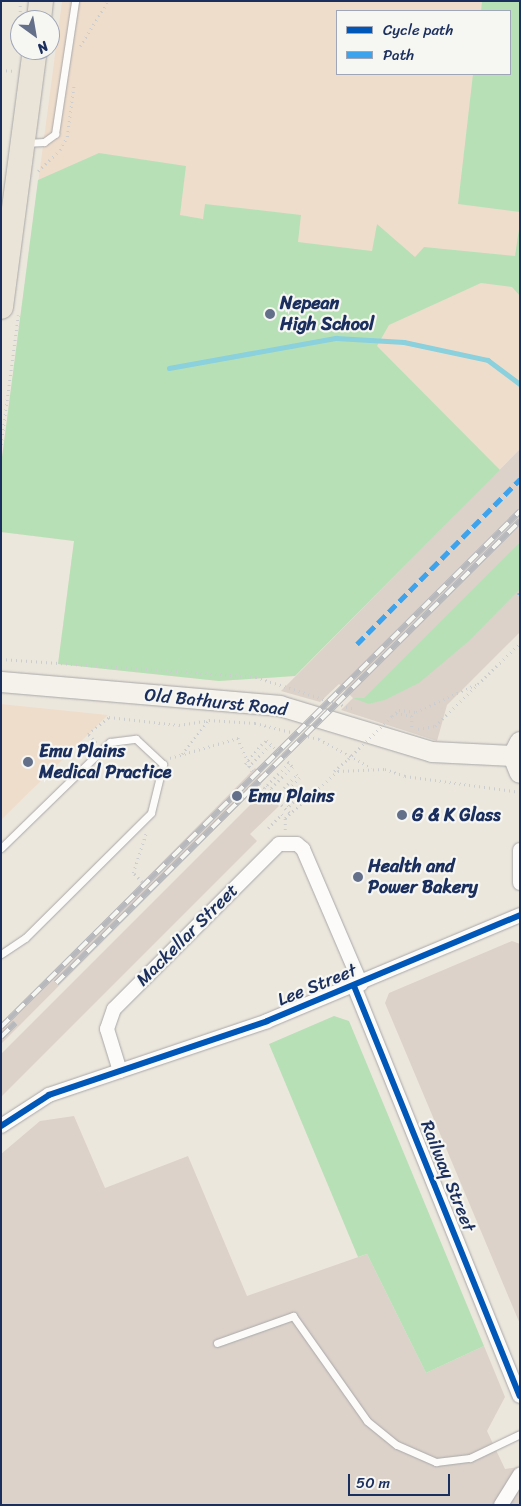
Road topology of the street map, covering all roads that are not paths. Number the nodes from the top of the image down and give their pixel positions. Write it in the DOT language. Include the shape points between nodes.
graph roads {
  1 [pos="75,1"];
  2 [pos="34,60"];
  3 [pos="23,143"];
  4 [pos="3,279"];
  5 [pos="10,306"];
  6 [pos="1,682"];
  7 [pos="518,757"];
  8 [pos="1,848"];
  9 [pos="520,850"];
  10 [pos="520,882"];
  11 [pos="520,915"];
  12 [pos="1,954"];
  13 [pos="357,985"];
  14 [pos="120,1071"];
  15 [pos="1,1126"];
  16 [pos="217,1343"];
  17 [pos="520,1396"];
  18 [pos="520,1434"];
  19 [pos="520,1474"];
  20 [pos="500,1505"];
  1 -- 3 [label="lane" via="55,134 44,142"];
  2 -- 3 [label="highway"];
  3 -- 4 [label="highway"];
  4 -- 5 [label="highway"];
  6 -- 7 [label="main road, Old Bathurst Road" via="280,706 424,750 457,756"];
  8 -- 12 [label="lane" via="113,741 136,739 162,761 164,770 151,813 25,938"];
  9 -- 10 [label="street"];
  11 -- 13 [label="street, Lee Street"];
  13 -- 14 [label="street, Lee Street" via="238,1032"];
  13 -- 14 [label="street, Mackellar Street" via="303,849 297,844 279,844 114,1009 107,1029"];
  13 -- 17 [label="street, Railway Street"];
  14 -- 15 [label="street" via="38,1100"];
  16 -- 18 [label="lane" via="293,1316 367,1421 397,1445 436,1462 470,1458"];
  19 -- 20 [label="street"];
}
